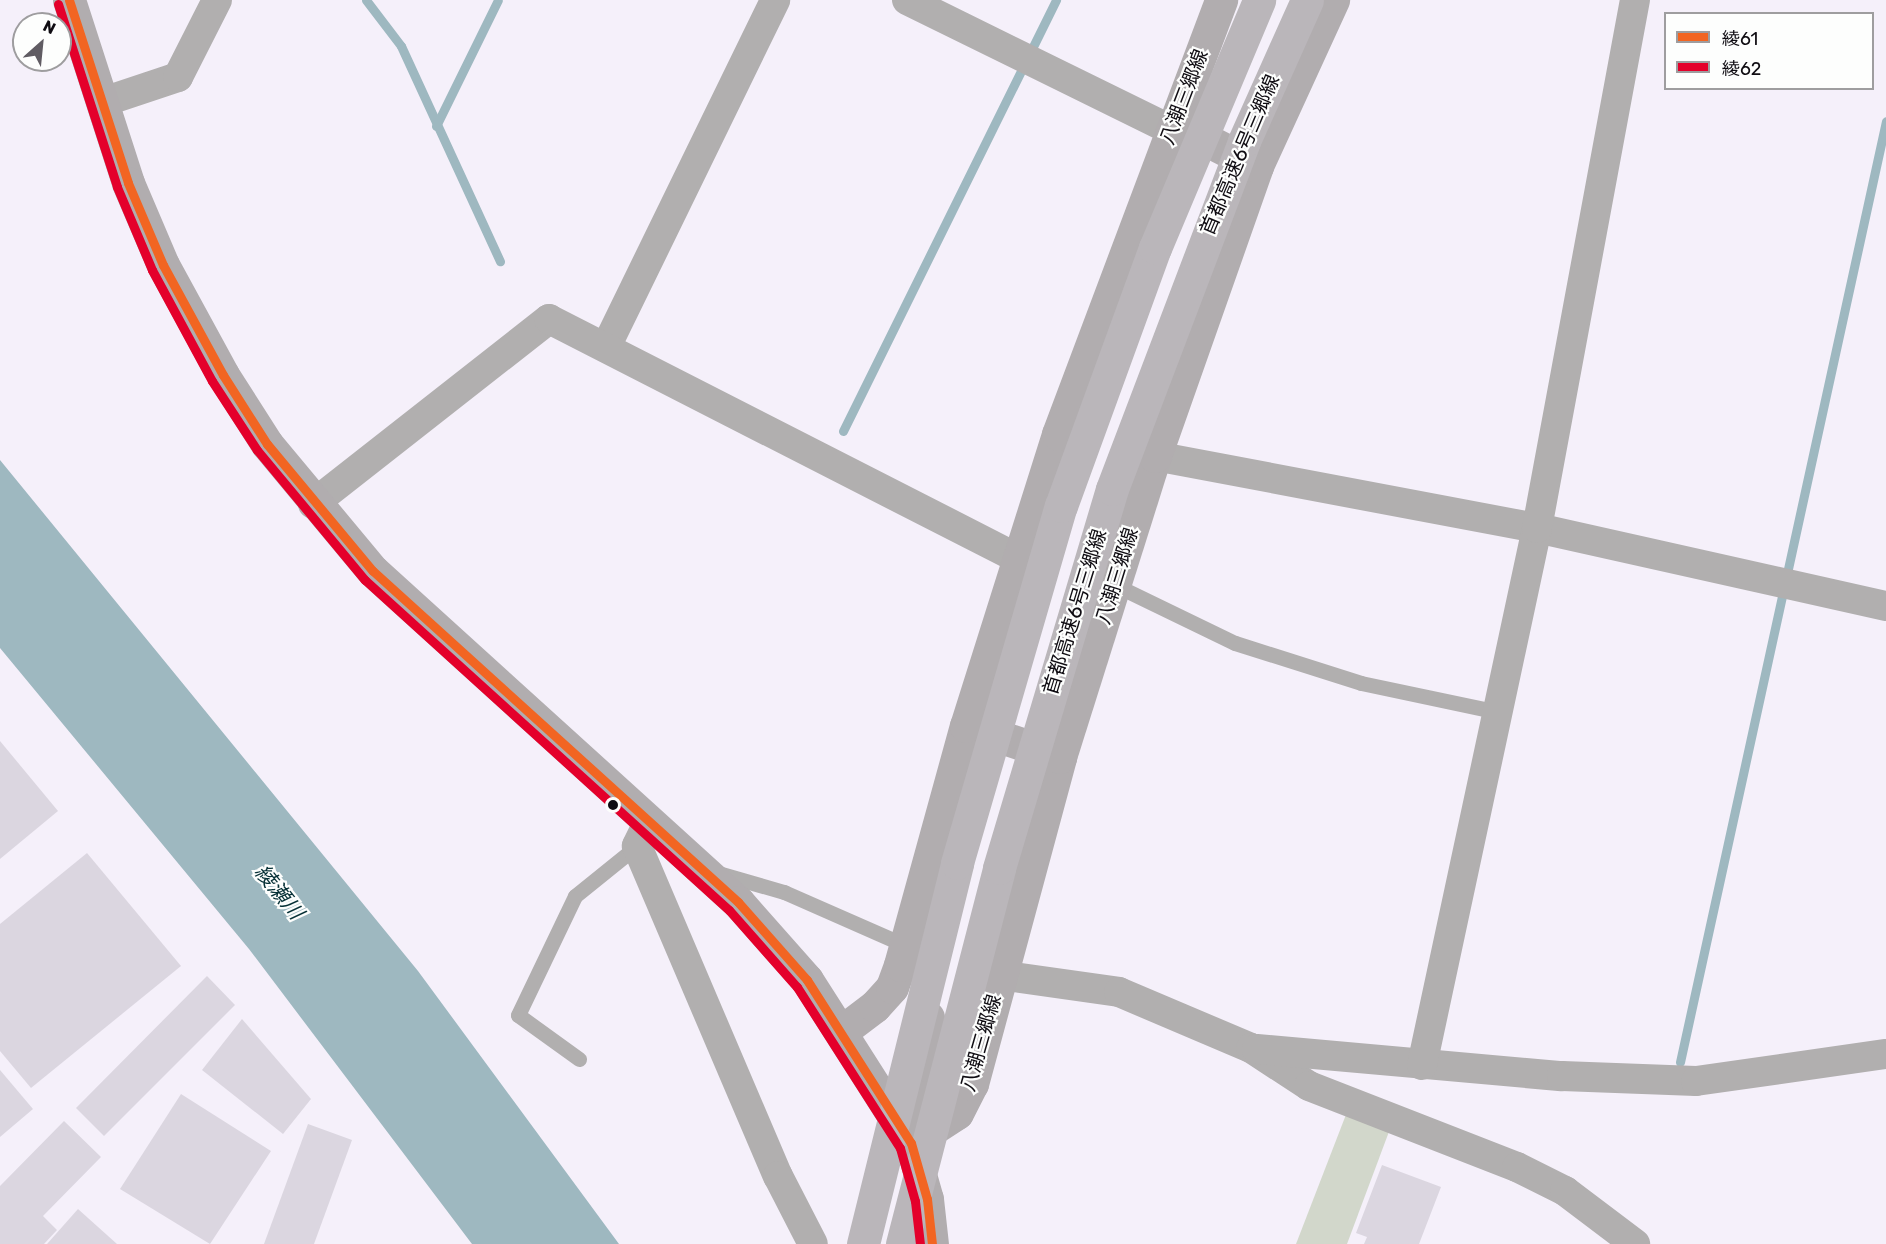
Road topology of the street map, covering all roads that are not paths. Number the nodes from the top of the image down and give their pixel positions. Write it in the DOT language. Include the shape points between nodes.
graph roads {
  1 [pos="69,0"];
  2 [pos="217,0"];
  3 [pos="775,0"];
  4 [pos="908,0"];
  5 [pos="1221,0"];
  6 [pos="1259,0"];
  7 [pos="1307,0"];
  8 [pos="1333,0"];
  9 [pos="1635,0"];
  10 [pos="102,102"];
  11 [pos="1172,127"];
  12 [pos="1257,166"];
  13 [pos="606,347"];
  14 [pos="1155,456"];
  15 [pos="313,504"];
  16 [pos="1537,528"];
  17 [pos="1017,558"];
  18 [pos="1114,585"];
  19 [pos="1886,606"];
  20 [pos="1498,712"];
  21 [pos="966,726"];
  22 [pos="1060,757"];
  23 [pos="940,817"];
  24 [pos="643,834"];
  25 [pos="701,868"];
  26 [pos="905,945"];
  27 [pos="1000,975"];
  28 [pos="842,1031"];
  29 [pos="1251,1048"];
  30 [pos="1886,1054"];
  31 [pos="579,1059"];
  32 [pos="1422,1065"];
  33 [pos="911,1143"];
  34 [pos="813,1244"];
  35 [pos="863,1244"];
  36 [pos="902,1244"];
  37 [pos="932,1244"];
  38 [pos="1635,1244"];
  1 -- 10 [label="main road"];
  2 -- 10 [label="street" via="178,77"];
  3 -- 13 [label="street"];
  4 -- 11 [label="street"];
  5 -- 11 [label="main road, 八潮三郷線"];
  6 -- 35 [label="highway" via="1155,249 1061,506 957,863"];
  7 -- 36 [label="highway, 首都高速6号三郷線" via="1240,152 1112,489 999,867"];
  8 -- 12 [label="main road, 八潮三郷線"];
  9 -- 16 [label="street"];
  10 -- 15 [label="main road" via="128,183 163,266 223,375 267,444"];
  11 -- 12 [label="main road"];
  11 -- 17 [label="main road, 八潮三郷線" via="1058,434"];
  12 -- 14 [label="main road, 八潮三郷線"];
  13 -- 15 [label="street" via="549,319"];
  13 -- 17 [label="street"];
  14 -- 16 [label="street"];
  14 -- 18 [label="main road, 八潮三郷線"];
  15 -- 24 [label="main road" via="373,571"];
  16 -- 19 [label="street"];
  16 -- 20 [label="street"];
  17 -- 21 [label="main road, 八潮三郷線"];
  18 -- 20 [label="lane" via="1235,643 1361,683"];
  18 -- 22 [label="main road, 八潮三郷線"];
  20 -- 32 [label="street"];
  21 -- 22 [label="main road"];
  21 -- 23 [label="main road, 八潮三郷線"];
  22 -- 27 [label="main road, 八潮三郷線"];
  23 -- 26 [label="main road, 八潮三郷線"];
  23 -- 33 [label="main road" via="925,1065"];
  24 -- 25 [label="main road"];
  24 -- 31 [label="lane" via="575,896 518,1015"];
  24 -- 34 [label="street" via="769,1155"];
  25 -- 26 [label="lane" via="784,892"];
  25 -- 28 [label="main road" via="765,930 807,980"];
  26 -- 28 [label="main road, 八潮三郷線" via="892,987 875,1006"];
  27 -- 29 [label="street" via="1119,992"];
  27 -- 33 [label="main road, 八潮三郷線" via="965,1101 957,1113"];
  28 -- 33 [label="main road"];
  29 -- 32 [label="street"];
  29 -- 38 [label="street" via="1309,1086 1517,1167 1565,1191"];
  30 -- 32 [label="street" via="1696,1082"];
  33 -- 37 [label="main road" via="927,1199"];
}
